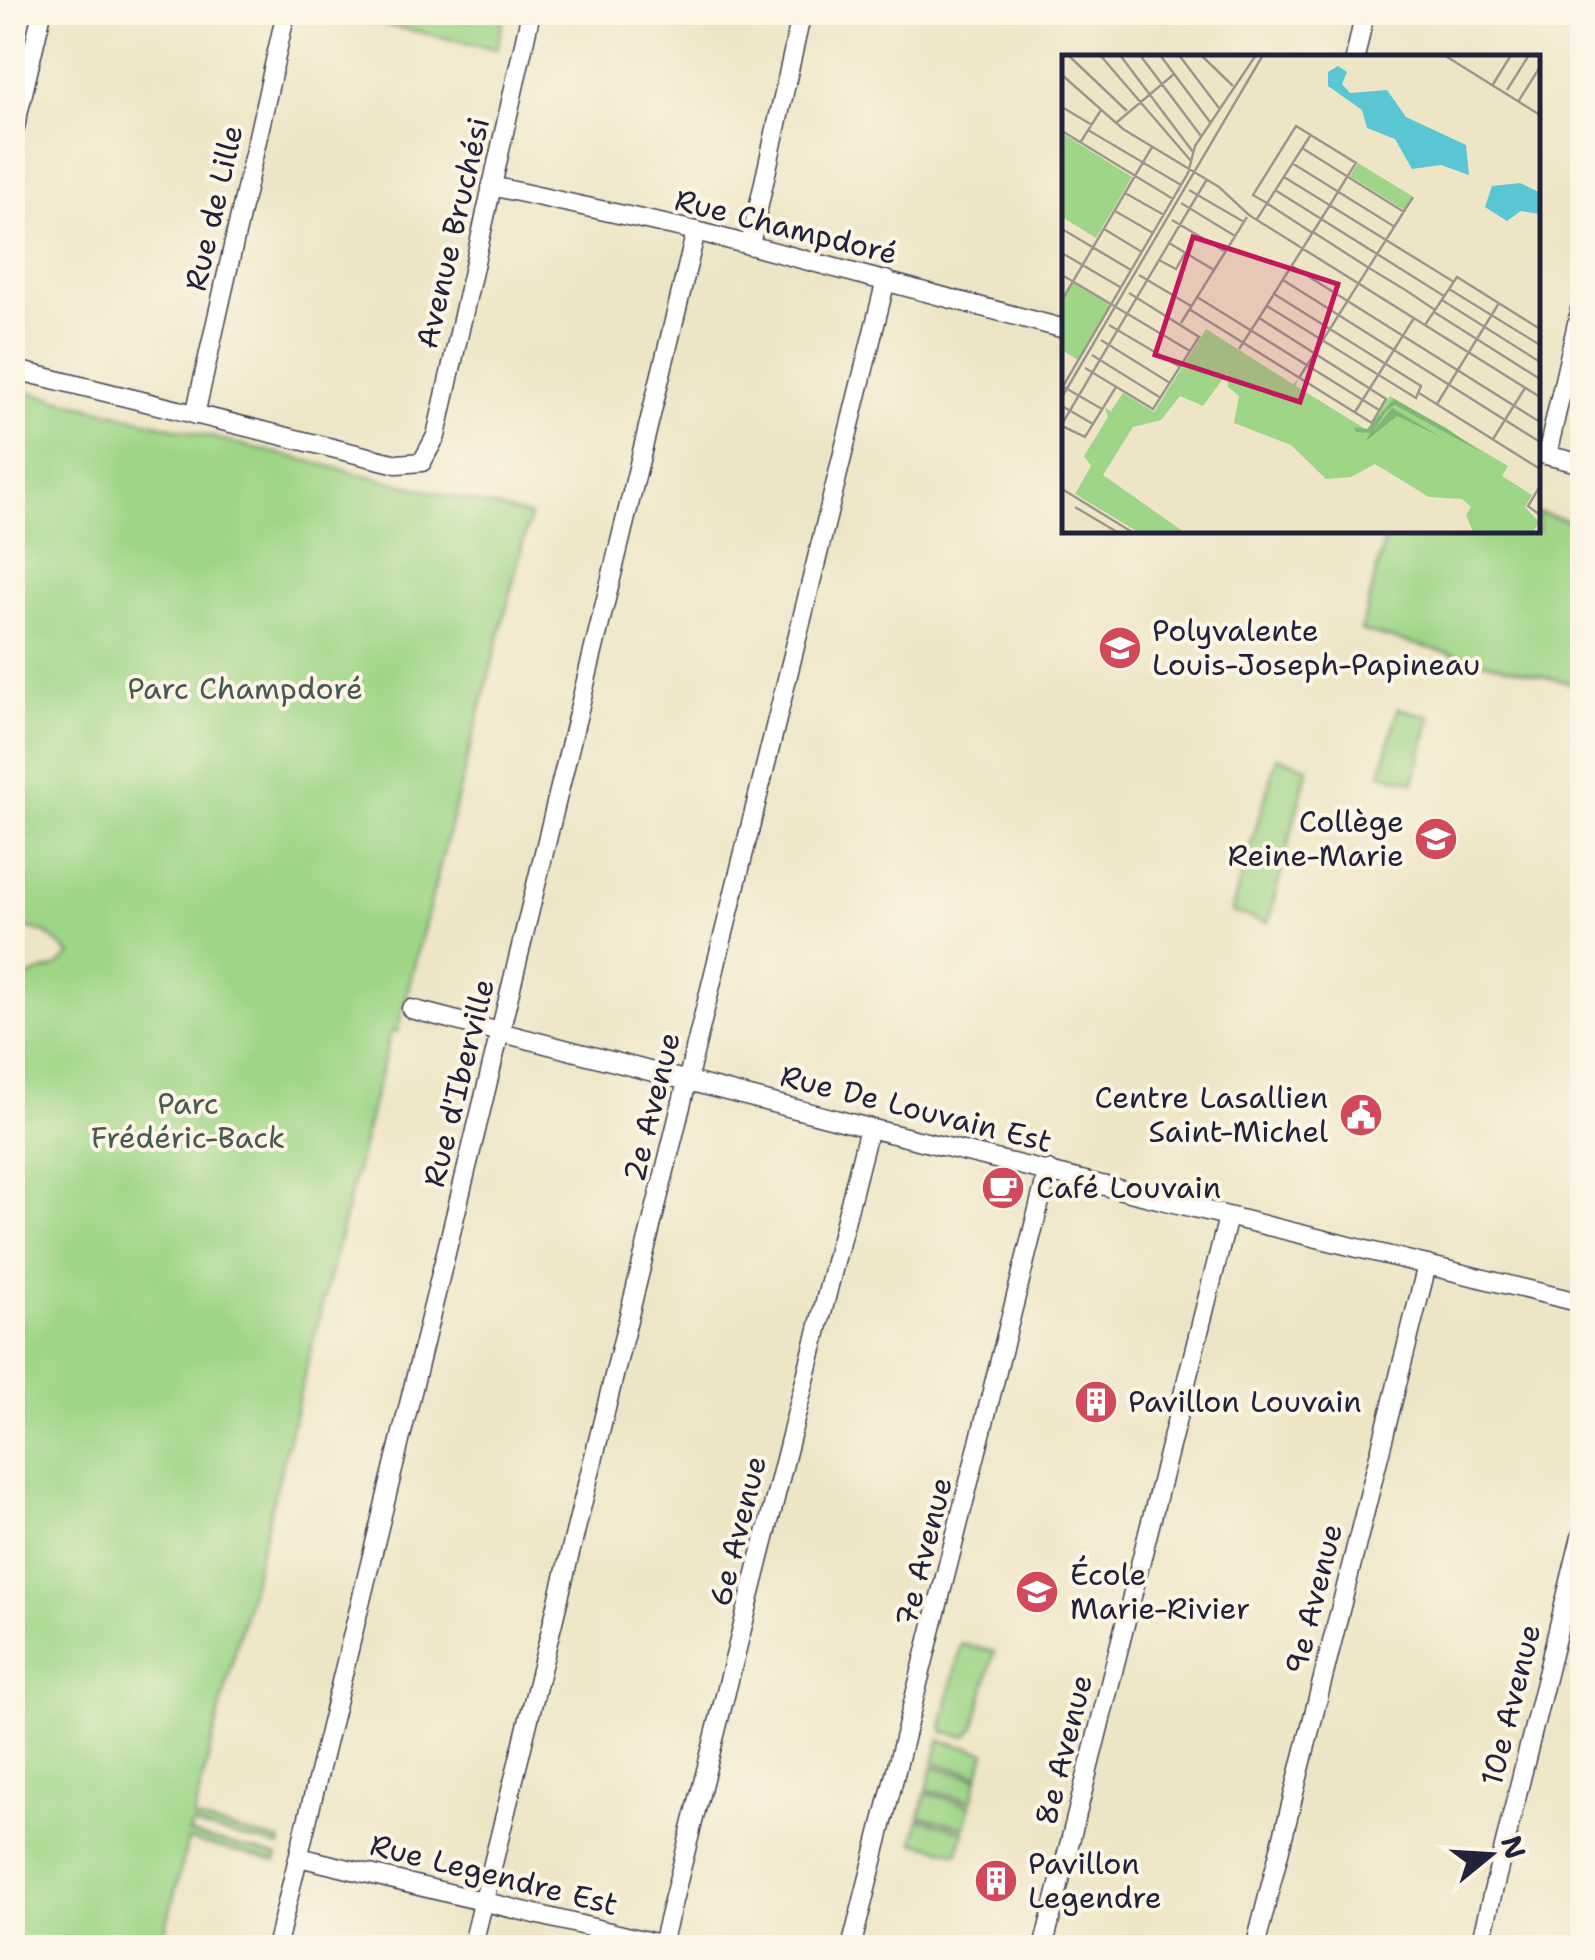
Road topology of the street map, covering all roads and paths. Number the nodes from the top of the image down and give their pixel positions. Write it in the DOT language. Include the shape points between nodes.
graph roads {
  1 [pos="42,12"];
  2 [pos="286,12"];
  3 [pos="531,12"];
  4 [pos="802,12"];
  5 [pos="1365,12"];
  6 [pos="1356,55"];
  7 [pos="12,140"];
  8 [pos="491,186"];
  9 [pos="696,232"];
  10 [pos="750,245"];
  11 [pos="886,280"];
  12 [pos="1582,301"];
  13 [pos="1062,328"];
  14 [pos="12,368"];
  15 [pos="196,415"];
  16 [pos="1542,454"];
  17 [pos="1582,464"];
  18 [pos="411,1009"];
  19 [pos="500,1031"];
  20 [pos="688,1079"];
  21 [pos="869,1128"];
  22 [pos="1048,1170"];
  23 [pos="1228,1216"];
  24 [pos="1427,1264"];
  25 [pos="1582,1303"];
  26 [pos="1582,1533"];
  27 [pos="298,1857"];
  28 [pos="483,1900"];
  29 [pos="666,1946"];
  30 [pos="276,1948"];
  31 [pos="472,1948"];
  32 [pos="851,1948"];
  33 [pos="1043,1948"];
  34 [pos="1255,1948"];
  35 [pos="1479,1948"];
  1 -- 7 [label="street"];
  2 -- 15 [label="street, Rue de Lille"];
  3 -- 8 [label="street, Avenue Bruchési"];
  4 -- 10 [label="street"];
  5 -- 6 [label="street"];
  8 -- 9 [label="street, Rue Champdoré"];
  8 -- 15 [label="street, Avenue Bruchési" via="436,436 422,462 396,464"];
  9 -- 10 [label="street, Rue Champdoré"];
  9 -- 19 [label="street, Rue d'Iberville"];
  10 -- 11 [label="street, Rue Champdoré"];
  11 -- 13 [label="street, Rue Champdoré"];
  11 -- 20 [label="street, 2e Avenue"];
  12 -- 16 [label="street"];
  14 -- 15 [label="street"];
  16 -- 17 [label="street"];
  18 -- 19 [label="street, Rue De Louvain Est"];
  19 -- 20 [label="street, Rue De Louvain Est"];
  19 -- 27 [label="street, Rue d'Iberville"];
  20 -- 21 [label="street, Rue De Louvain Est"];
  20 -- 28 [label="street, 2e Avenue"];
  21 -- 22 [label="street, Rue De Louvain Est"];
  21 -- 29 [label="street, 6e Avenue"];
  22 -- 23 [label="street, Rue De Louvain Est"];
  22 -- 32 [label="street, 7e Avenue"];
  23 -- 24 [label="street, Rue De Louvain Est"];
  23 -- 33 [label="street, 8e Avenue"];
  24 -- 25 [label="street, Rue De Louvain Est"];
  24 -- 34 [label="street, 9e Avenue"];
  26 -- 35 [label="street, 10e Avenue"];
  27 -- 28 [label="street, Rue Legendre Est"];
  27 -- 30 [label="street, Rue d'Iberville"];
  28 -- 29 [label="street, Rue Legendre Est"];
  28 -- 31 [label="street, 2e Avenue"];
}
